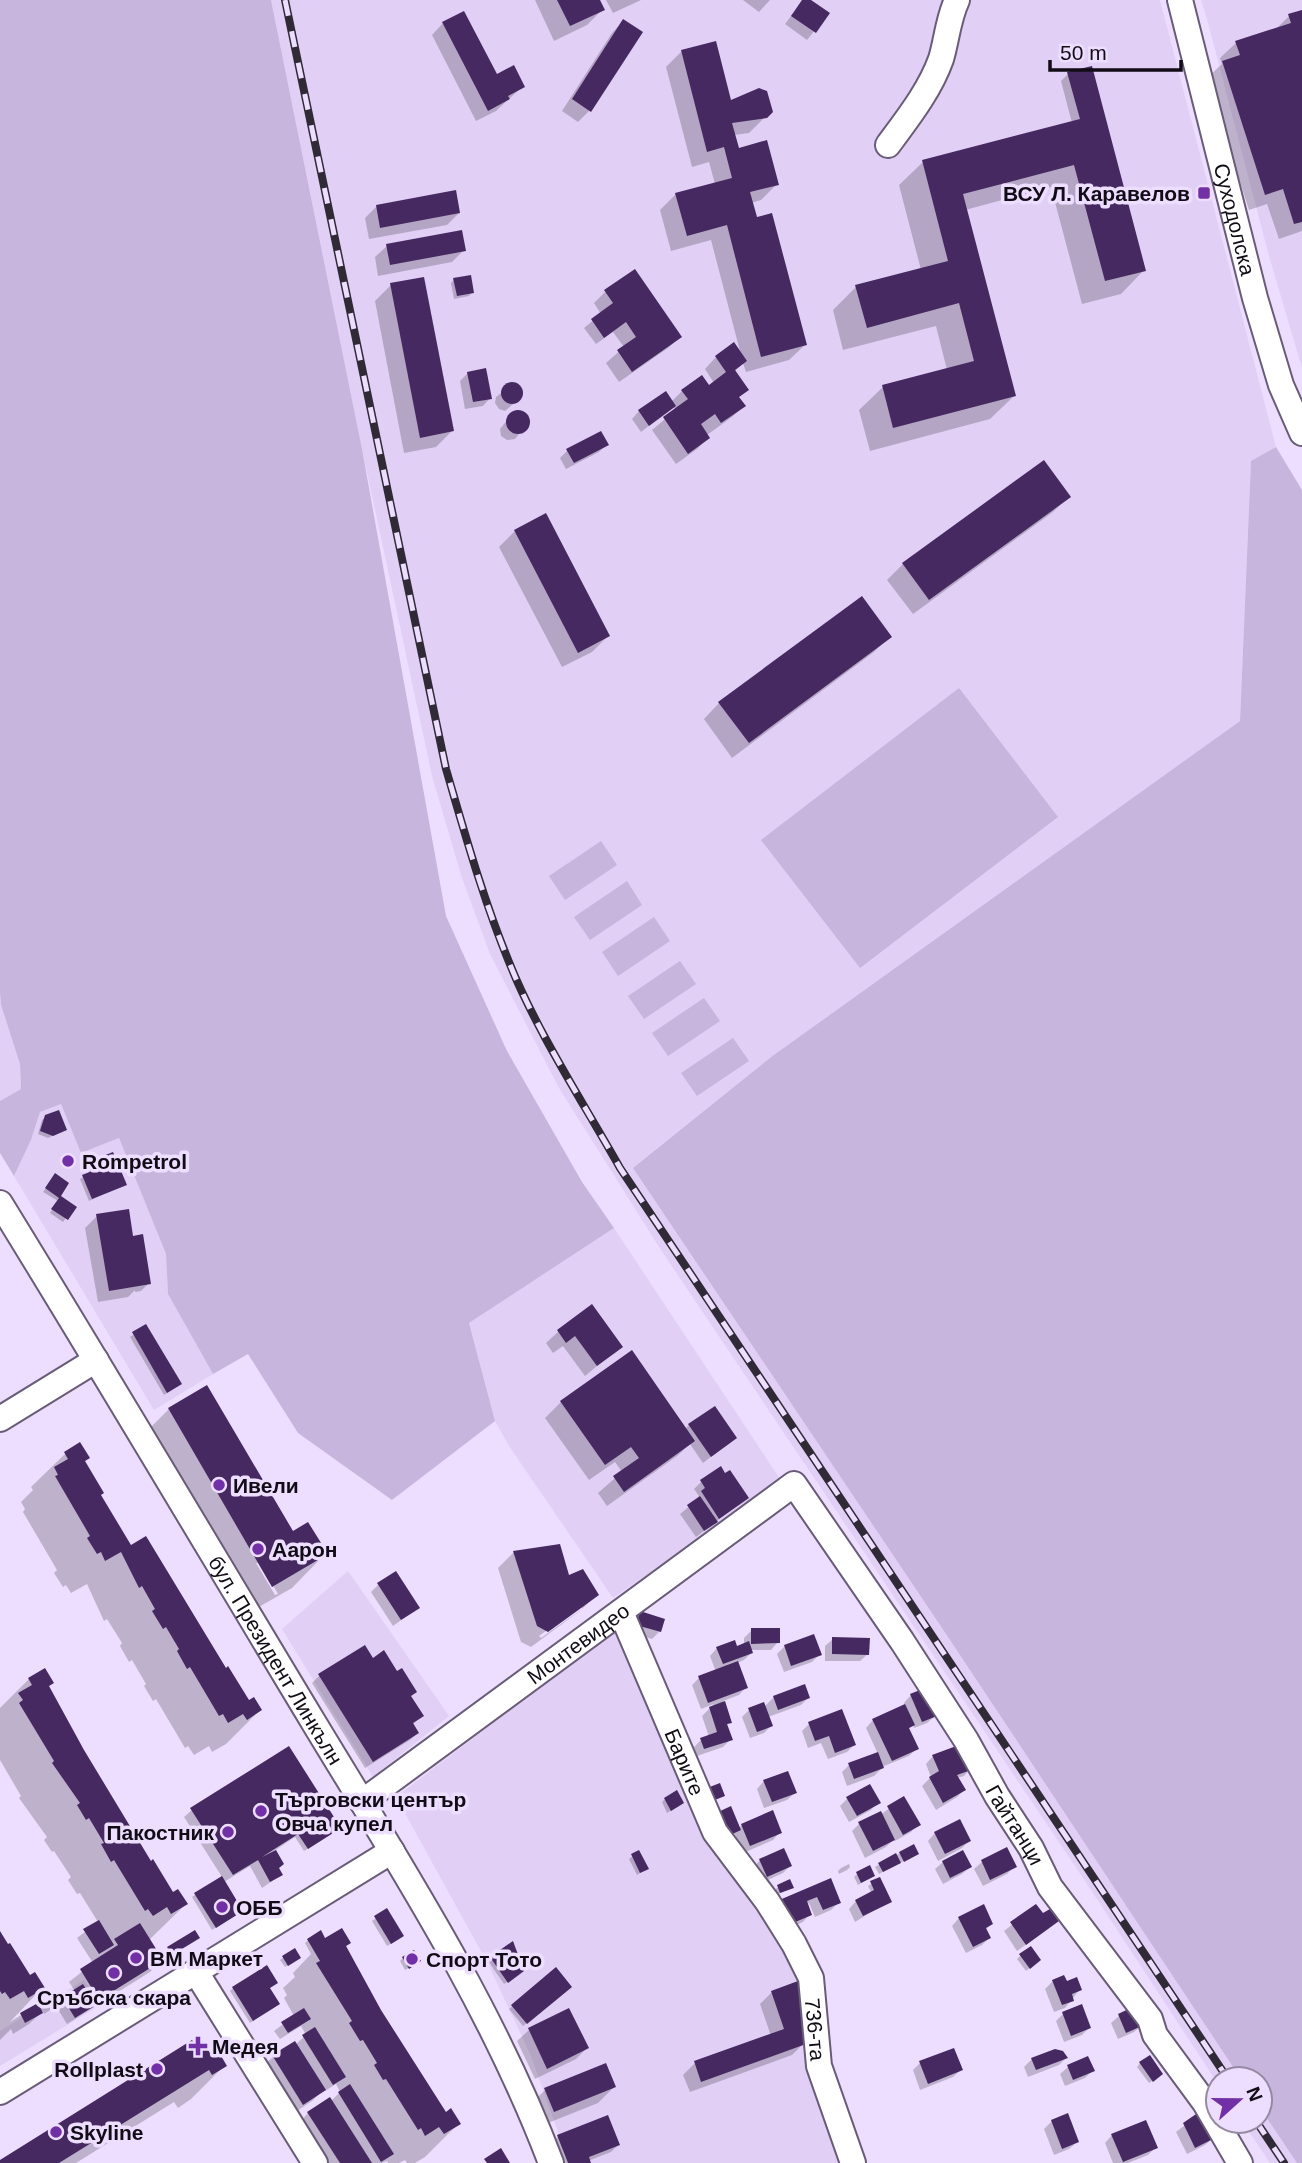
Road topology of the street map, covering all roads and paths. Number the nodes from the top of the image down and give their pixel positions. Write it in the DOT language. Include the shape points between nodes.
graph roads {
  1 [pos="957,0"];
  2 [pos="1180,0"];
  3 [pos="888,145"];
  4 [pos="1302,433"];
  5 [pos="0,1203"];
  6 [pos="96,1360"];
  7 [pos="0,1419"];
  8 [pos="794,1484"];
  9 [pos="621,1612"];
  10 [pos="362,1802"];
  11 [pos="392,1851"];
  12 [pos="766,1901"];
  13 [pos="196,1972"];
  14 [pos="0,2092"];
  15 [pos="316,2163"];
  16 [pos="551,2163"];
  17 [pos="853,2163"];
  18 [pos="1240,2163"];
  1 -- 3 [label="street" via="934,76"];
  2 -- 4 [label="street, Суходолска" via="1255,298 1281,385"];
  5 -- 6 [label="street, бул. Президент Линкълн"];
  6 -- 7 [label="street"];
  6 -- 10 [label="street, бул. Президент Линкълн"];
  8 -- 9 [label="street, Монтевидео"];
  8 -- 18 [label="street, Гайтанци" via="966,1740 1050,1887 1150,2019 1155,2035 1205,2103"];
  9 -- 10 [label="street, Монтевидео"];
  9 -- 12 [label="street, Барите" via="715,1832"];
  10 -- 11 [label="street, бул. Президент Линкълн"];
  11 -- 13 [label="street"];
  11 -- 16 [label="street, бул. Президент Линкълн" via="502,2048"];
  12 -- 17 [label="street, 736-та" via="811,1978 819,2066"];
  13 -- 14 [label="street"];
  13 -- 15 [label="street"];
}
